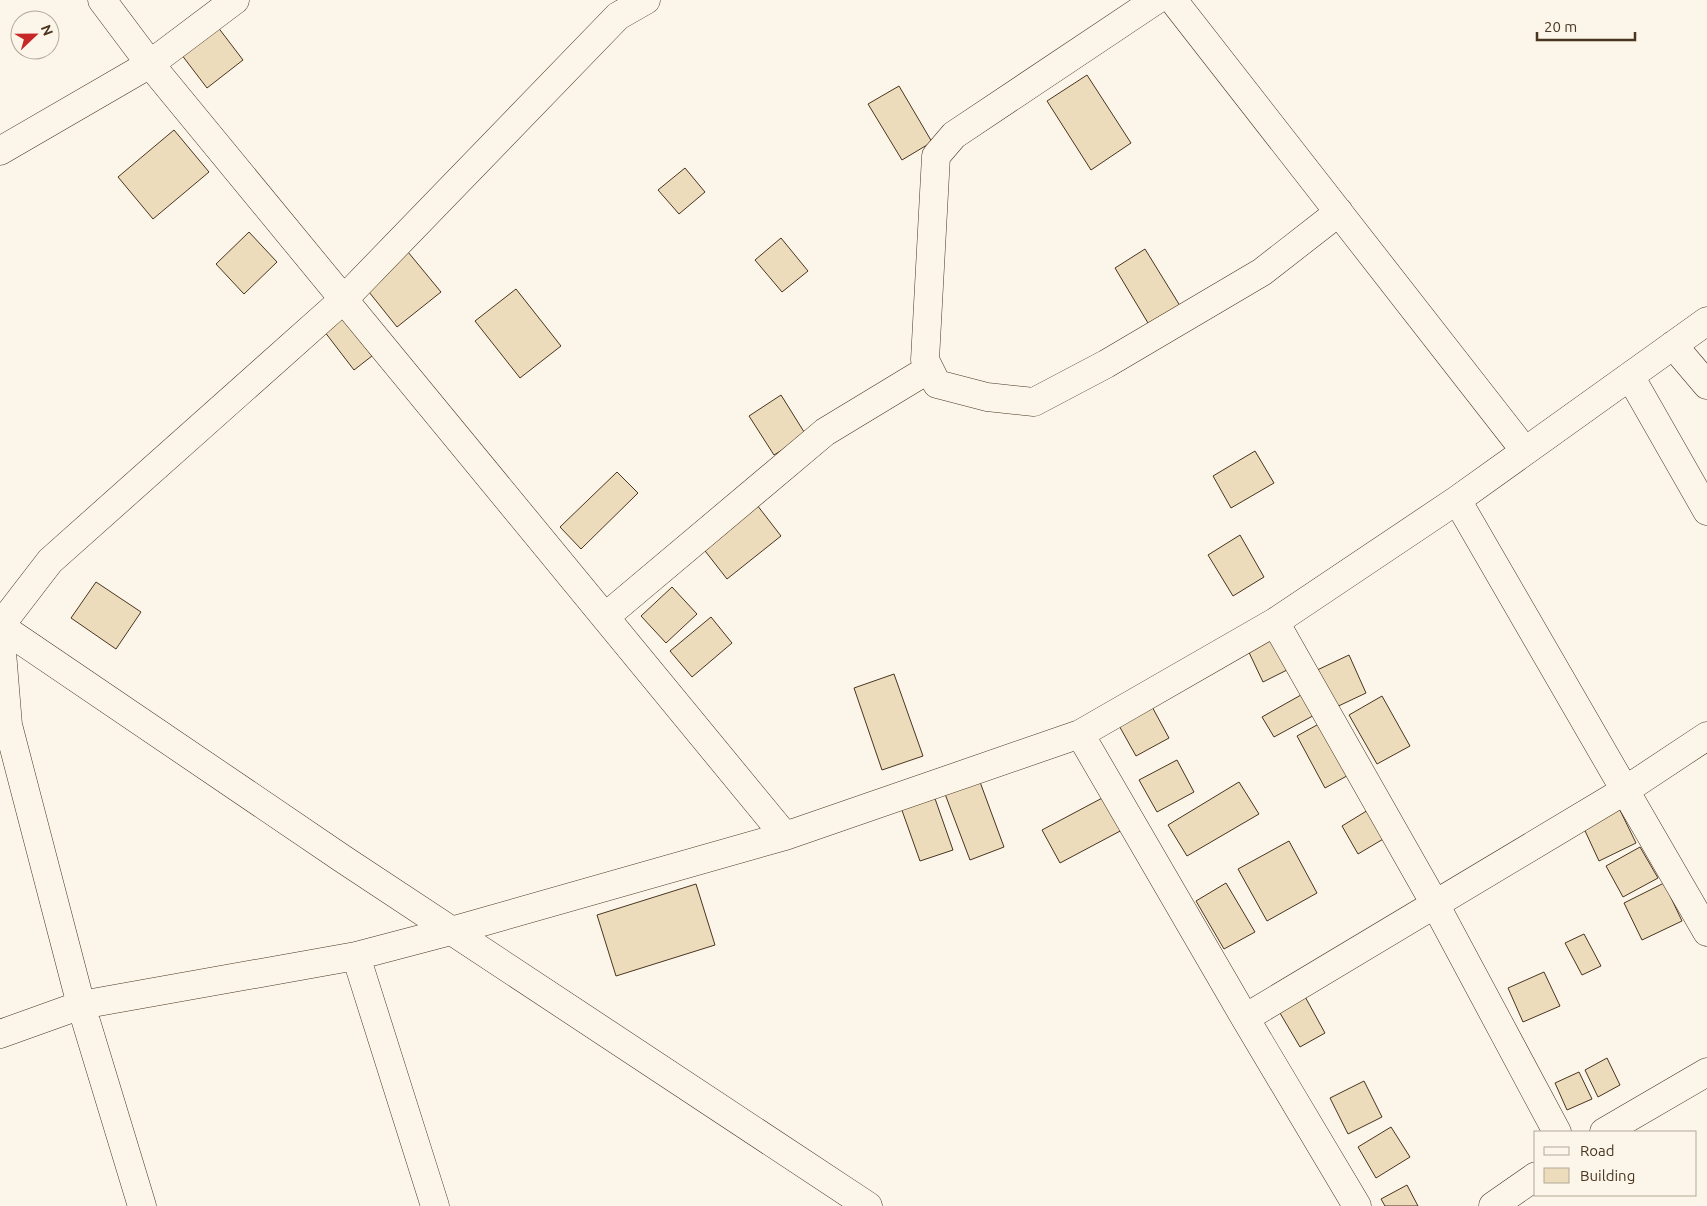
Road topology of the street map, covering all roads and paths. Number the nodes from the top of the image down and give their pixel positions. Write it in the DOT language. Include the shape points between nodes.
graph roads {
  1 [pos="102,0"];
  2 [pos="235,0"];
  3 [pos="646,0"];
  4 [pos="1156,0"];
  5 [pos="1173,0"];
  6 [pos="150,64"];
  7 [pos="0,151"];
  8 [pos="1339,212"];
  9 [pos="344,299"];
  10 [pos="1707,321"];
  11 [pos="1673,345"];
  12 [pos="929,369"];
  13 [pos="1630,376"];
  14 [pos="1707,385"];
  15 [pos="1525,451"];
  16 [pos="1457,500"];
  17 [pos="1707,511"];
  18 [pos="605,617"];
  19 [pos="1275,622"];
  20 [pos="0,627"];
  21 [pos="1080,734"];
  22 [pos="1707,736"];
  23 [pos="1624,791"];
  24 [pos="785,836"];
  25 [pos="1435,904"];
  26 [pos="451,931"];
  27 [pos="1707,932"];
  28 [pos="356,956"];
  29 [pos="81,1005"];
  30 [pos="1245,1018"];
  31 [pos="0,1034"];
  32 [pos="1707,1072"];
  33 [pos="1556,1131"];
  34 [pos="1606,1131"];
  35 [pos="1534,1177"];
  36 [pos="142,1206"];
  37 [pos="436,1206"];
  38 [pos="868,1206"];
  39 [pos="1357,1206"];
  40 [pos="1493,1206"];
  1 -- 6 [label="street"];
  2 -- 6 [label="street"];
  3 -- 9 [label="street" via="618,16"];
  4 -- 12 [label="street" via="954,135 936,156 925,360"];
  5 -- 8 [label="street"];
  6 -- 7 [label="street"];
  6 -- 9 [label="street"];
  8 -- 12 [label="street" via="1262,272 1106,364 1034,402 987,397 937,384"];
  8 -- 15 [label="street"];
  9 -- 18 [label="street"];
  9 -- 20 [label="street" via="50,562"];
  10 -- 11 [label="street"];
  11 -- 13 [label="street"];
  11 -- 14 [label="street"];
  12 -- 18 [label="street" via="825,432"];
  13 -- 15 [label="street"];
  13 -- 17 [label="street"];
  15 -- 16 [label="street"];
  16 -- 19 [label="street"];
  16 -- 23 [label="street"];
  18 -- 24 [label="street"];
  19 -- 21 [label="street"];
  19 -- 25 [label="street"];
  20 -- 26 [label="street"];
  20 -- 29 [label="street" via="8,725"];
  21 -- 24 [label="street"];
  21 -- 30 [label="street"];
  22 -- 23 [label="street"];
  23 -- 25 [label="street"];
  23 -- 27 [label="street"];
  24 -- 26 [label="street"];
  25 -- 30 [label="street"];
  25 -- 33 [label="street"];
  26 -- 28 [label="street"];
  26 -- 38 [label="street"];
  28 -- 29 [label="street"];
  28 -- 37 [label="street"];
  29 -- 31 [label="street"];
  29 -- 36 [label="street"];
  30 -- 39 [label="street"];
  32 -- 34 [label="street"];
  35 -- 40 [label="street"];
}
